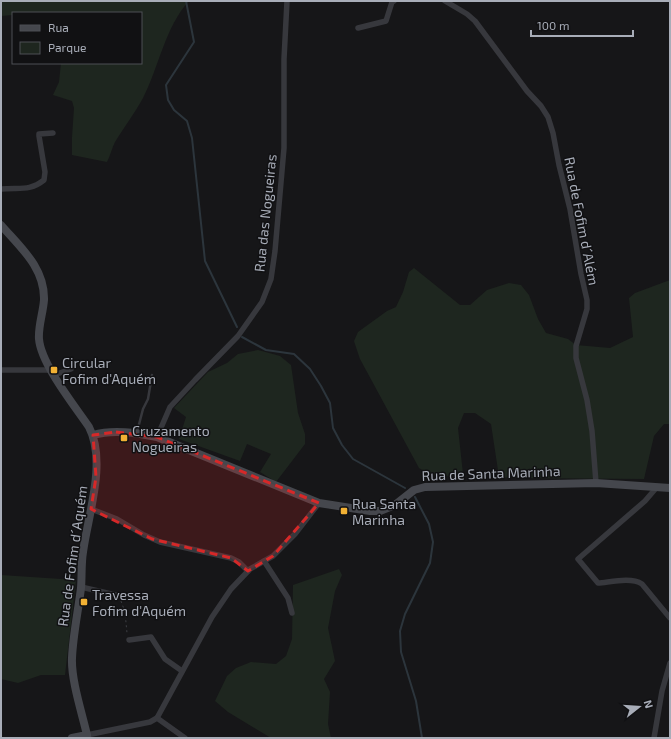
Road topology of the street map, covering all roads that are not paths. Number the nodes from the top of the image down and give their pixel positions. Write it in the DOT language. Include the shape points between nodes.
graph roads {
  1 [pos="287,1"];
  2 [pos="394,1"];
  3 [pos="445,1"];
  4 [pos="358,28"];
  5 [pos="53,133"];
  6 [pos="1,189"];
  7 [pos="1,225"];
  8 [pos="71,369"];
  9 [pos="1,370"];
  10 [pos="53,373"];
  11 [pos="152,375"];
  12 [pos="137,433"];
  13 [pos="94,435"];
  14 [pos="157,437"];
  15 [pos="596,483"];
  16 [pos="657,487"];
  17 [pos="670,488"];
  18 [pos="319,503"];
  19 [pos="91,509"];
  20 [pos="264,561"];
  21 [pos="248,571"];
  22 [pos="81,587"];
  23 [pos="120,596"];
  24 [pos="292,613"];
  25 [pos="670,618"];
  26 [pos="129,640"];
  27 [pos="670,663"];
  28 [pos="182,671"];
  29 [pos="157,718"];
  30 [pos="87,736"];
  31 [pos="72,738"];
  32 [pos="185,738"];
  33 [pos="654,738"];
  1 -- 14 [label="street, Rua das Nogueiras" via="284,148 271,279 262,302 238,336 170,407"];
  2 -- 4 [label="street" via="386,21"];
  3 -- 15 [label="street, Rua de Fofim d´Além" via="474,21 548,117 570,209 586,300 587,309 576,346 576,358 592,431"];
  5 -- 6 [label="street" via="39,134 44,180 38,185 22,190 12,187"];
  7 -- 10 [label="street, Rua de Fofim d´Aquém" via="35,264 43,281 40,339 44,358"];
  8 -- 10 [label="street"];
  9 -- 10 [label="street"];
  10 -- 13 [label="street, Rua de Fofim d´Aquém"];
  11 -- 12 [label="lane" via="148,399"];
  12 -- 13 [label="street, Rua de Santa Marinha" via="110,432"];
  12 -- 14 [label="street, Rua de Santa Marinha"];
  13 -- 19 [label="street, Rua de Fofim d´Aquém" via="96,477"];
  14 -- 18 [label="street, Rua de Santa Marinha"];
  15 -- 16 [label="street, Rua de Santa Marinha"];
  15 -- 18 [label="street, Rua de Santa Marinha" via="425,487 414,490 395,505 380,511"];
  16 -- 17 [label="street, Rua de Santa Marinha"];
  16 -- 25 [label="street" via="645,501 578,559 598,583 637,581 642,584"];
  18 -- 20 [label="street" via="294,534 273,556"];
  19 -- 21 [label="street" via="117,519 152,539 231,558"];
  19 -- 22 [label="street, Rua de Fofim d´Aquém" via="82,553"];
  20 -- 21 [label="street"];
  20 -- 24 [label="street" via="288,598"];
  21 -- 28 [label="street" via="227,594"];
  22 -- 23 [label="street"];
  22 -- 30 [label="street, Rua de Fofim d´Aquém" via="72,660"];
  26 -- 28 [label="street" via="151,637 165,659"];
  27 -- 33 [label="street" via="662,690"];
  28 -- 29 [label="street"];
  29 -- 30 [label="street" via="150,722"];
  29 -- 32 [label="street"];
  30 -- 31 [label="street"];
}
